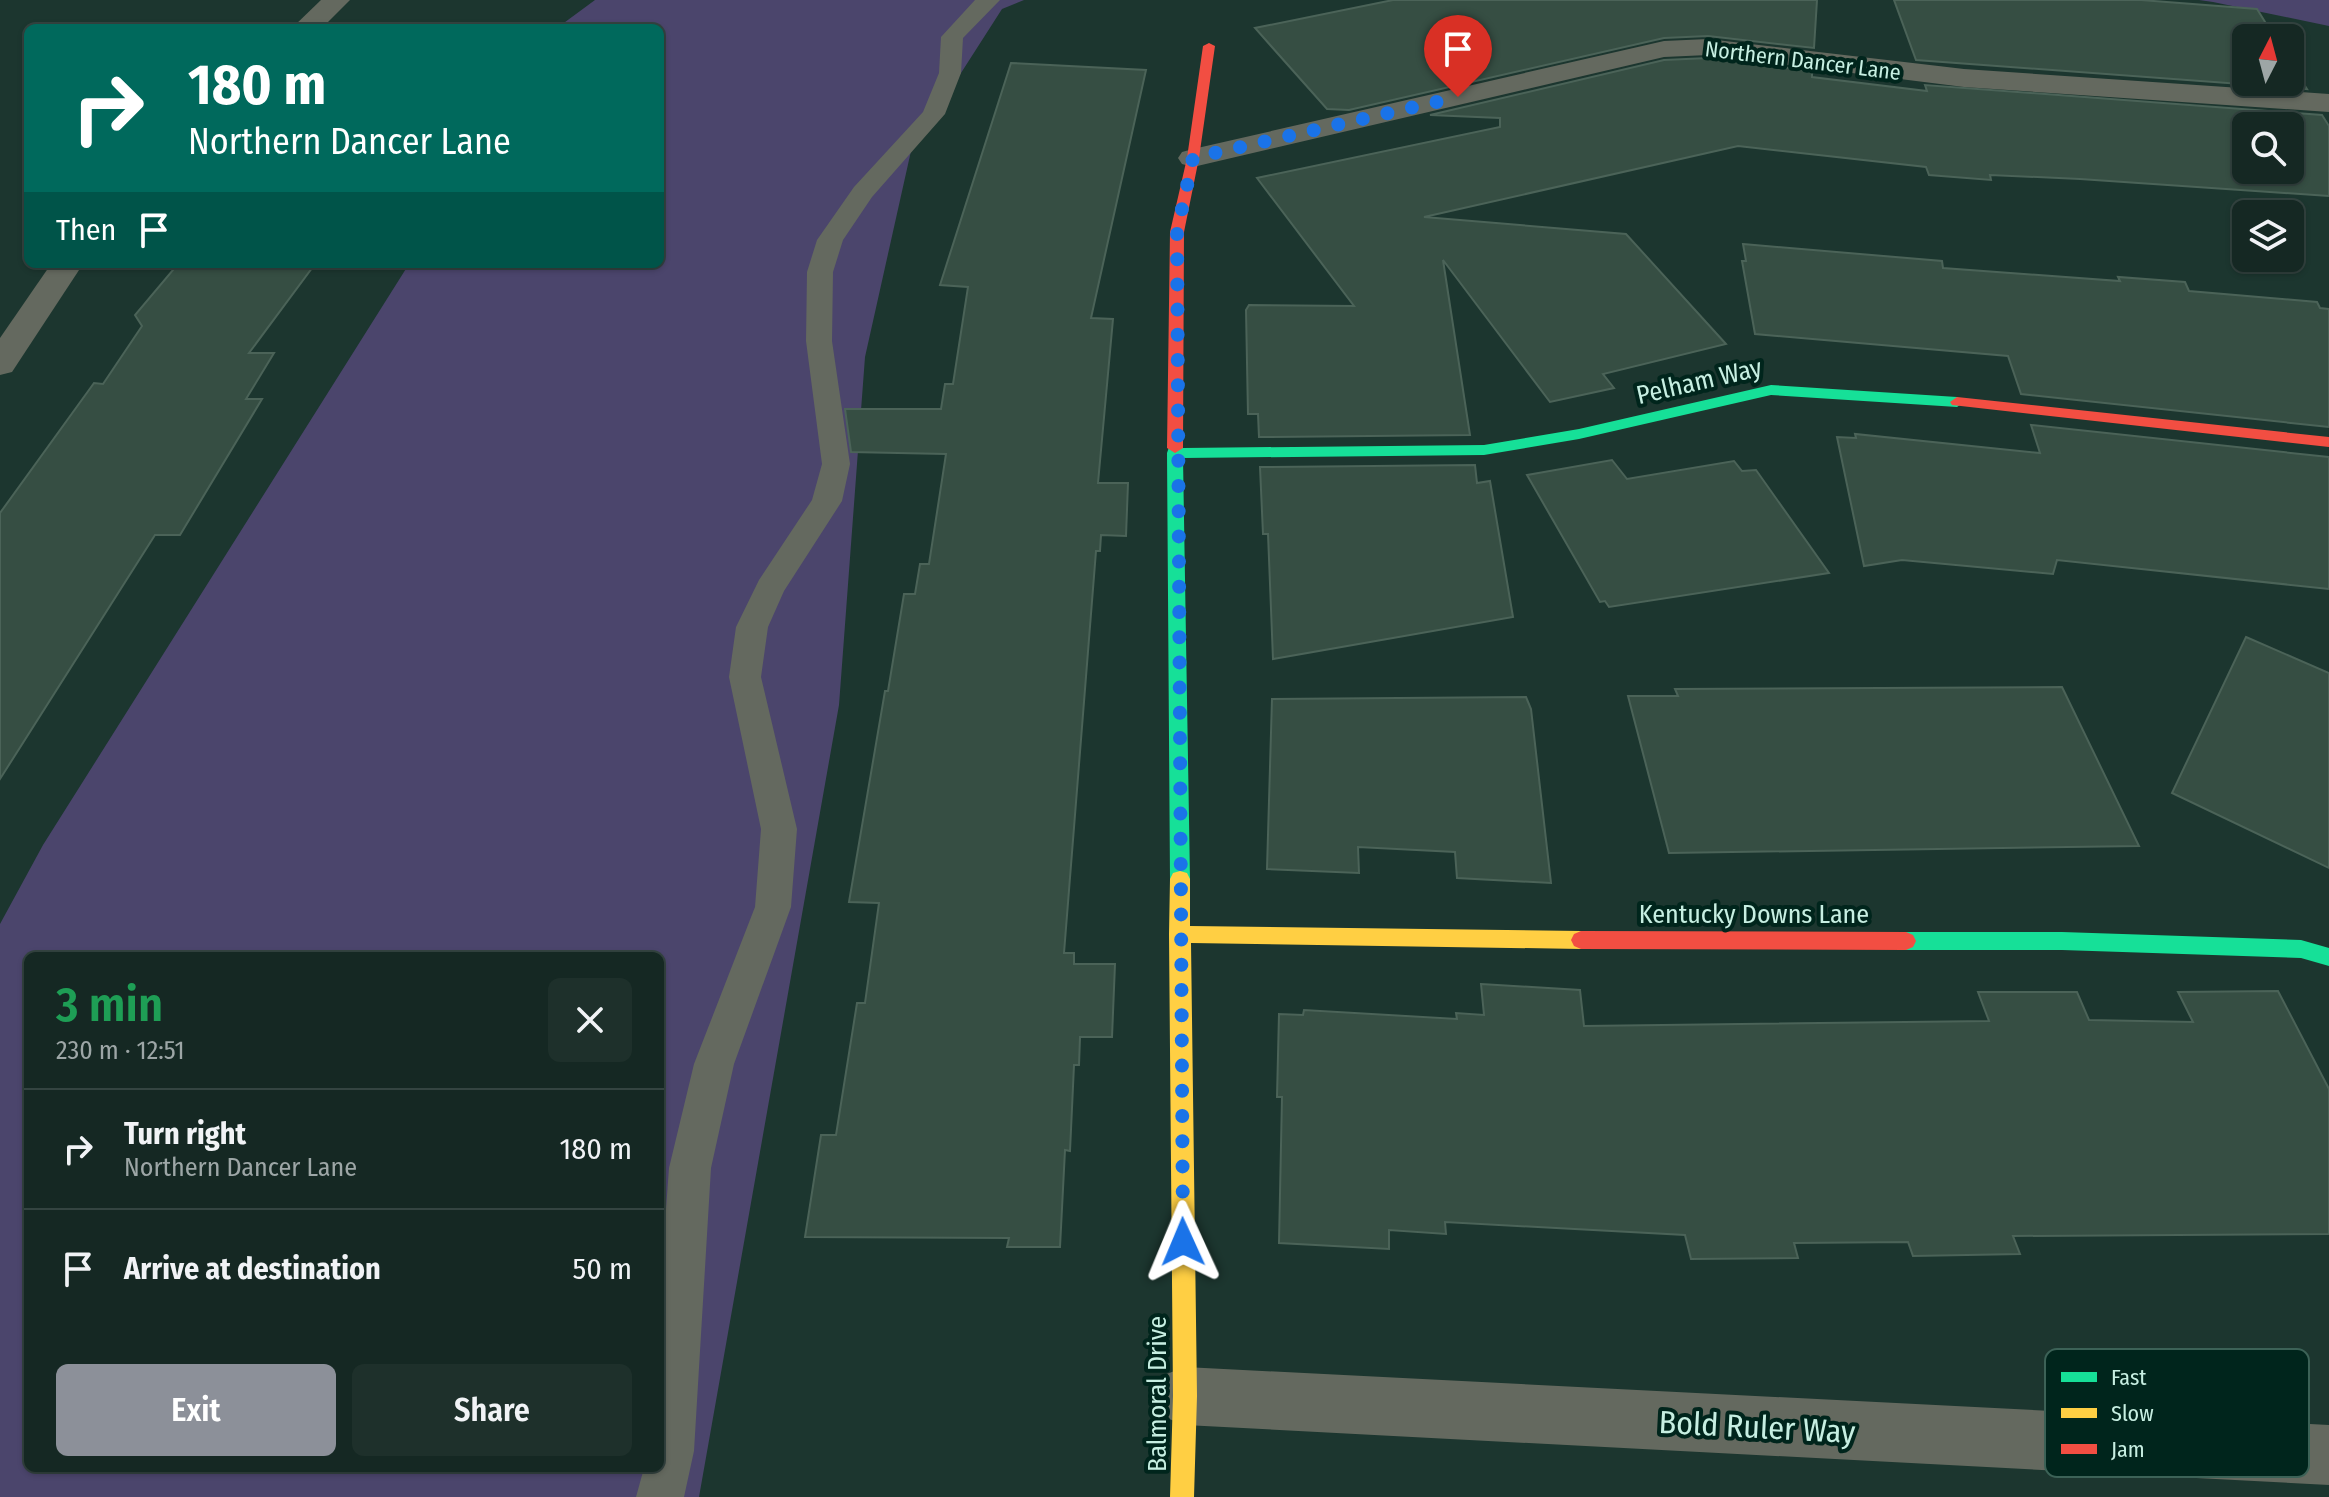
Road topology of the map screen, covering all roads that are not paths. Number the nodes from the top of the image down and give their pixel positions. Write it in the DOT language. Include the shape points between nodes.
graph roads {
  1 [pos="337,0"];
  2 [pos="990,0"];
  3 [pos="310,24"];
  4 [pos="1209,46"];
  5 [pos="2329,103"];
  6 [pos="1193,158"];
  7 [pos="64,268"];
  8 [pos="0,364"];
  9 [pos="2329,442"];
  10 [pos="1175,453"];
  11 [pos="1179,934"];
  12 [pos="2329,957"];
  13 [pos="1185,1396"];
  14 [pos="2045,1440"];
  15 [pos="2309,1454"];
  16 [pos="2329,1455"];
  17 [pos="660,1497"];
  18 [pos="1182,1497"];
  1 -- 3 [label="street"];
  2 -- 17 [label="lane" via="952,37 950,73 934,114 863,192 830,240 820,272 819,341 836,464 827,501 770,588 752,627 745,677 779,829 773,907 714,1064 690,1168 671,1451"];
  4 -- 6 [label="street, Balmoral Drive"];
  5 -- 6 [label="street, Northern Dancer Lane" via="1964,78 1708,47 1664,49"];
  6 -- 10 [label="street, Balmoral Drive" via="1177,232"];
  7 -- 8 [label="street"];
  9 -- 10 [label="street, Pelham Way" via="1896,396 1771,390 1484,450"];
  10 -- 11 [label="street, Balmoral Drive"];
  11 -- 12 [label="street, Kentucky Downs Lane" via="2062,941 2301,949"];
  11 -- 13 [label="street, Balmoral Drive"];
  13 -- 14 [label="street, Bold Ruler Way"];
  13 -- 18 [label="street, Balmoral Drive"];
  15 -- 16 [label="street, Bold Ruler Way"];
}
